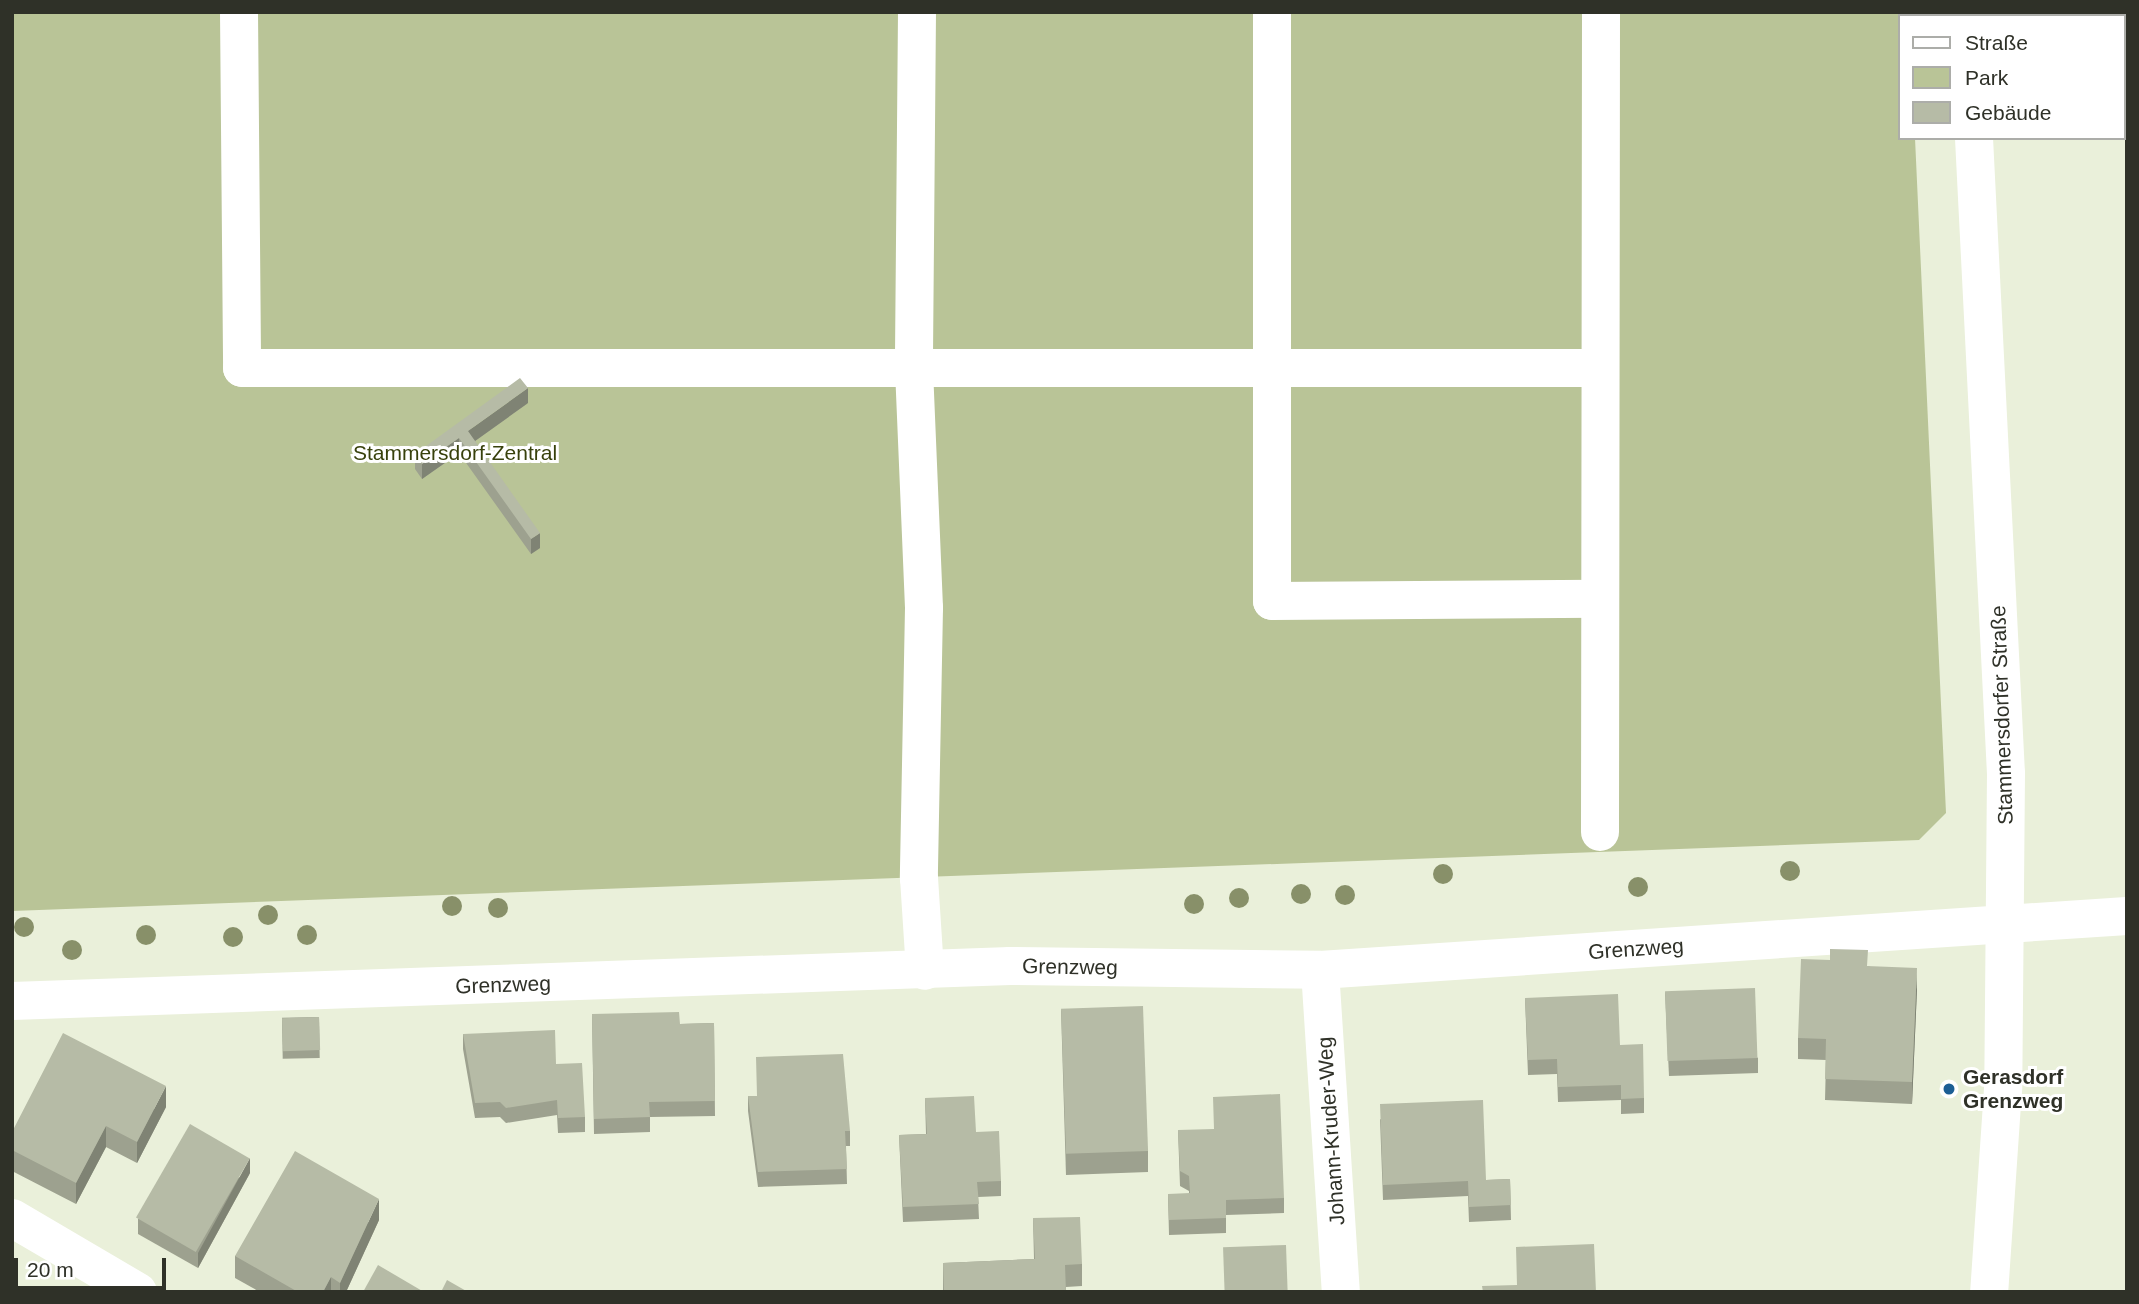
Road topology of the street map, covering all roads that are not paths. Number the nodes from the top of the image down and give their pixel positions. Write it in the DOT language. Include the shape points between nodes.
graph roads {
  1 [pos="239,12"];
  2 [pos="917,12"];
  3 [pos="1272,12"];
  4 [pos="1601,12"];
  5 [pos="1974,140"];
  6 [pos="1599,368"];
  7 [pos="914,369"];
  8 [pos="1269,372"];
  9 [pos="1598,599"];
  10 [pos="1600,832"];
  11 [pos="2127,916"];
  12 [pos="2006,924"];
  13 [pos="1320,970"];
  14 [pos="925,971"];
  15 [pos="12,1001"];
  16 [pos="12,1218"];
  17 [pos="138,1292"];
  18 [pos="1342,1292"];
  19 [pos="1989,1292"];
  1 -- 7 [label="street" via="242,368"];
  2 -- 7 [label="street"];
  3 -- 8 [label="street"];
  4 -- 6 [label="street"];
  5 -- 12 [label="street, Stammersdorfer Straße" via="2006,760"];
  6 -- 8 [label="street"];
  6 -- 9 [label="street"];
  7 -- 8 [label="street"];
  7 -- 14 [label="street" via="924,608 919,878"];
  8 -- 9 [label="street" via="1272,601"];
  9 -- 10 [label="street"];
  11 -- 12 [label="street, Grenzweg"];
  12 -- 13 [label="street, Grenzweg"];
  12 -- 19 [label="street, Stammersdorfer Straße"];
  13 -- 14 [label="street, Grenzweg"];
  13 -- 18 [label="street, Johann-Kruder-Weg"];
  14 -- 15 [label="street, Grenzweg"];
  16 -- 17 [label="street"];
}
